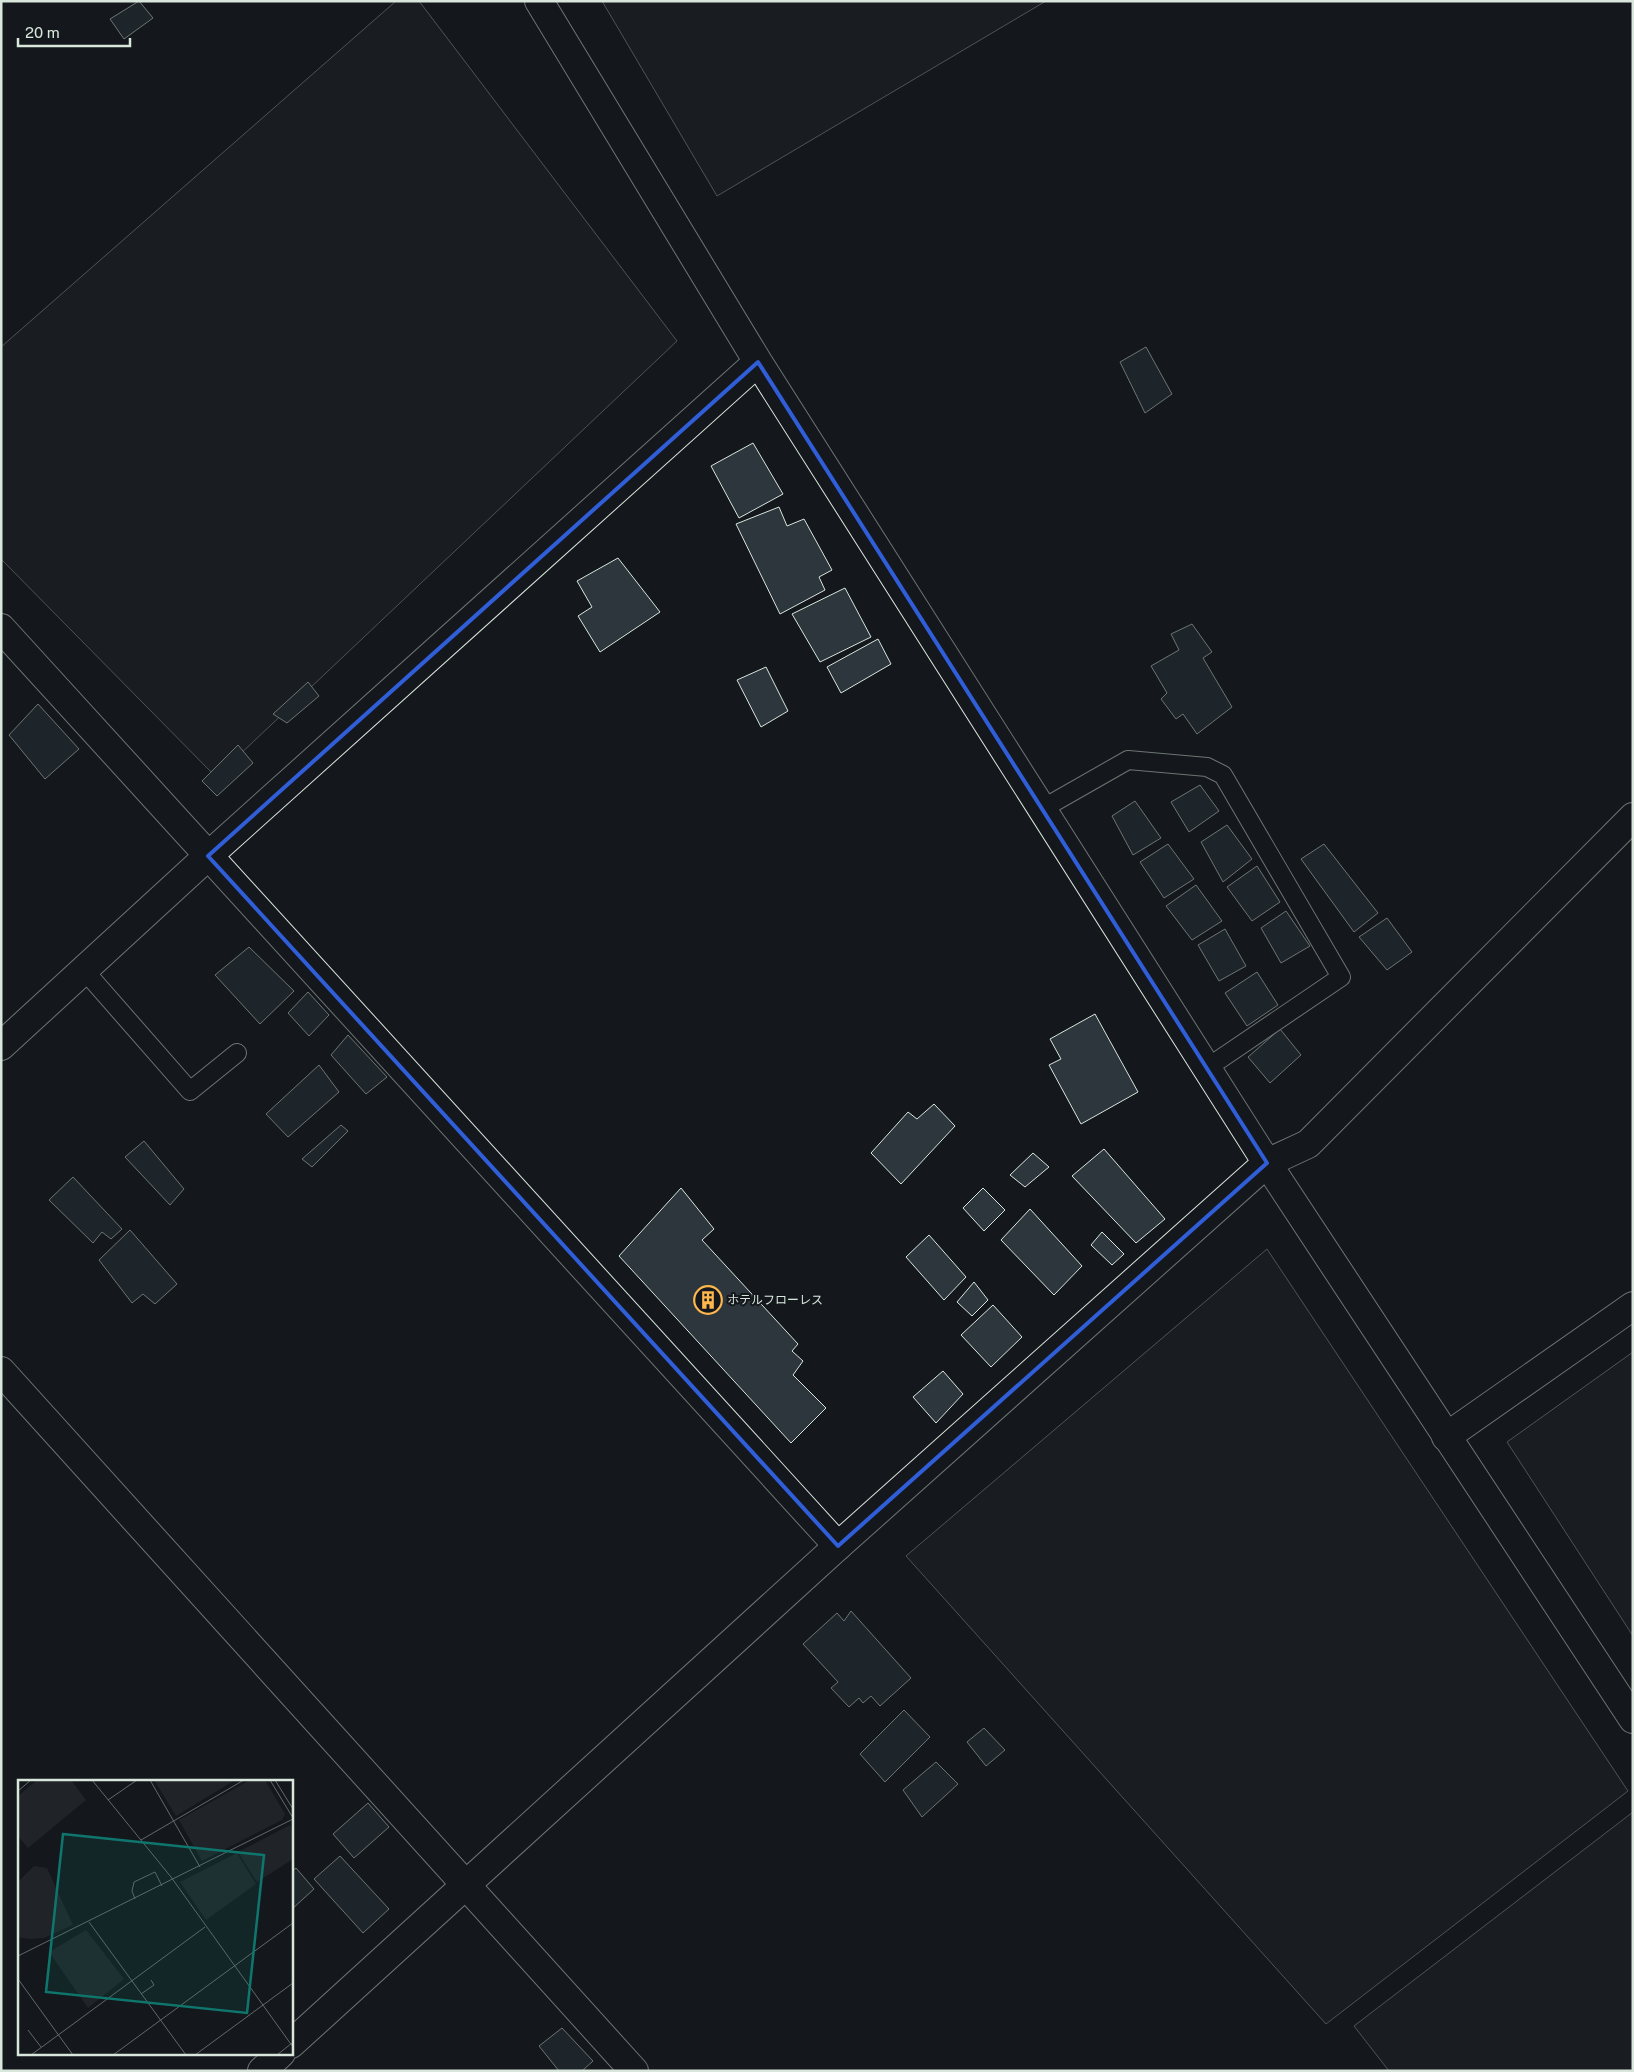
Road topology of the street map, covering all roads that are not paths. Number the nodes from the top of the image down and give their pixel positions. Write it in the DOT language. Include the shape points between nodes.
graph roads {
  1 [pos="539,1"];
  2 [pos="758,362"];
  3 [pos="1,628"];
  4 [pos="1042,809"];
  5 [pos="1633,817"];
  6 [pos="208,856"];
  7 [pos="84,970"];
  8 [pos="1,1046"];
  9 [pos="237,1053"];
  10 [pos="1207,1068"];
  11 [pos="1267,1163"];
  12 [pos="1633,1306"];
  13 [pos="1,1372"];
  14 [pos="1446,1437"];
  15 [pos="838,1546"];
  16 [pos="1633,1720"];
  17 [pos="466,1886"];
  18 [pos="292,2043"];
  19 [pos="280,2054"];
  20 [pos="262,2071"];
  21 [pos="634,2071"];
  1 -- 2 [label="street"];
  2 -- 4 [label="street"];
  2 -- 6 [label="street"];
  3 -- 6 [label="street"];
  4 -- 10 [label="street"];
  4 -- 10 [label="lane" via="1128,760 1207,767 1223,776 1341,977"];
  5 -- 11 [label="street" via="1308,1144"];
  6 -- 7 [label="street"];
  6 -- 15 [label="street"];
  7 -- 8 [label="street"];
  7 -- 9 [label="lane" via="190,1091"];
  10 -- 11 [label="street"];
  11 -- 14 [label="street"];
  11 -- 15 [label="street"];
  12 -- 14 [label="street"];
  13 -- 17 [label="street"];
  14 -- 16 [label="street"];
  15 -- 17 [label="street"];
  17 -- 18 [label="street"];
  17 -- 21 [label="street"];
  19 -- 20 [label="street"];
}
